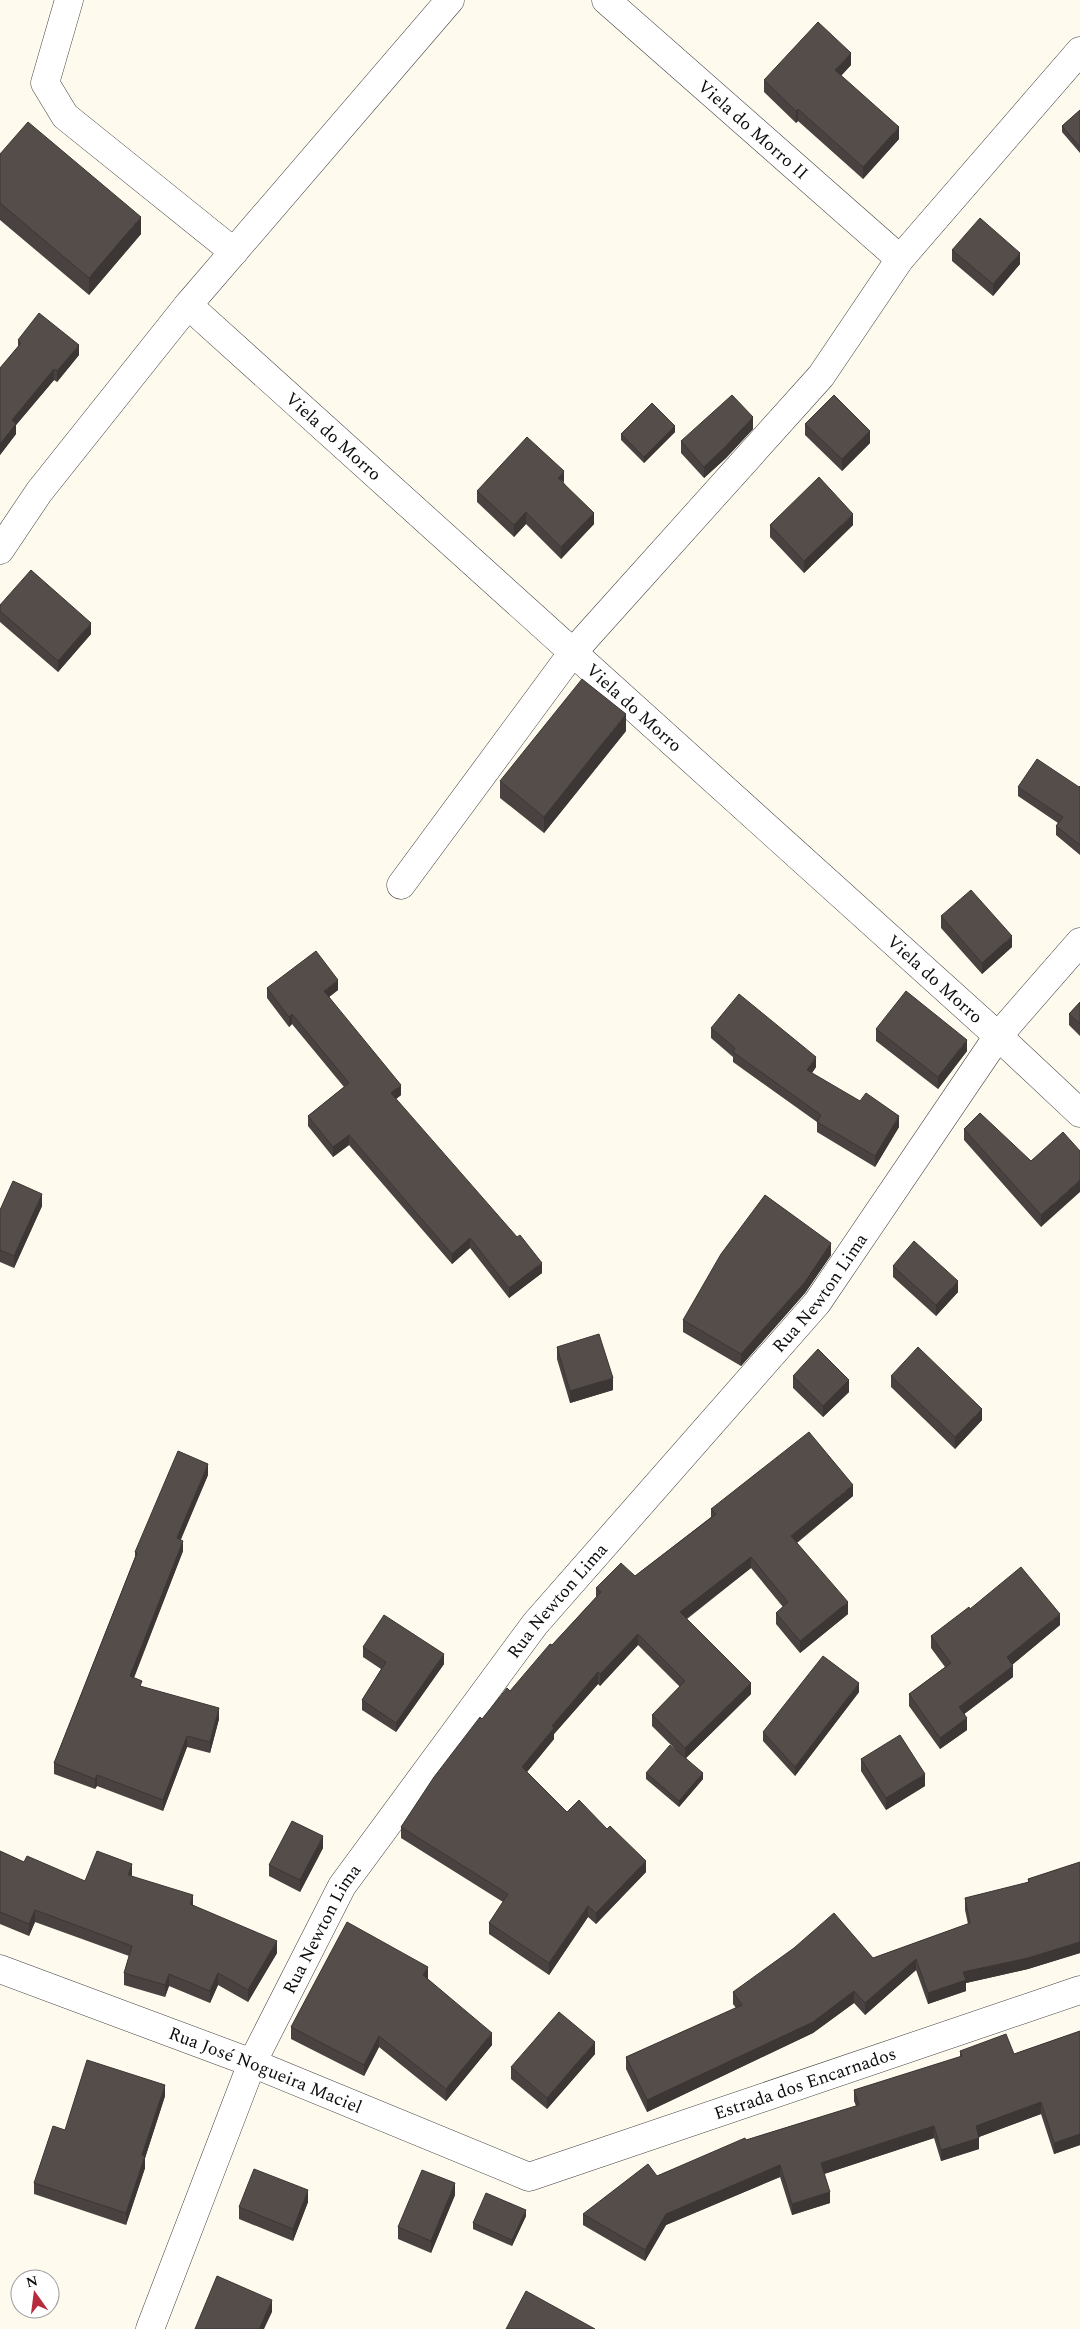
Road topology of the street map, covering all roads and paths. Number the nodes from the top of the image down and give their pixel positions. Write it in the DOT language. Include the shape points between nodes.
graph roads {
  1 [pos="69,0"];
  2 [pos="450,0"];
  3 [pos="606,0"];
  4 [pos="1080,51"];
  5 [pos="234,252"];
  6 [pos="900,260"];
  7 [pos="188,305"];
  8 [pos="0,550"];
  9 [pos="573,652"];
  10 [pos="401,885"];
  11 [pos="1080,942"];
  12 [pos="998,1036"];
  13 [pos="1080,1113"];
  14 [pos="0,1969"];
  15 [pos="1080,1990"];
  16 [pos="252,2063"];
  17 [pos="529,2177"];
  18 [pos="150,2329"];
  1 -- 5 [label="street" via="45,83 65,116"];
  2 -- 5 [label="street"];
  3 -- 6 [label="street, Viela do Morro II"];
  4 -- 6 [label="street"];
  5 -- 7 [label="street"];
  6 -- 9 [label="street" via="822,376"];
  7 -- 8 [label="street" via="39,492"];
  7 -- 9 [label="street, Viela do Morro"];
  9 -- 10 [label="street"];
  9 -- 12 [label="street, Viela do Morro"];
  11 -- 12 [label="street, Rua Newton Lima"];
  12 -- 13 [label="street, Viela do Morro"];
  12 -- 16 [label="street, Rua Newton Lima" via="817,1303 535,1624 342,1886"];
  14 -- 16 [label="street, Rua José Nogueira Maciel"];
  15 -- 17 [label="street, Estrada dos Encarnados"];
  16 -- 17 [label="street, Rua José Nogueira Maciel"];
  16 -- 18 [label="street, Rua Newton Lima"];
}
